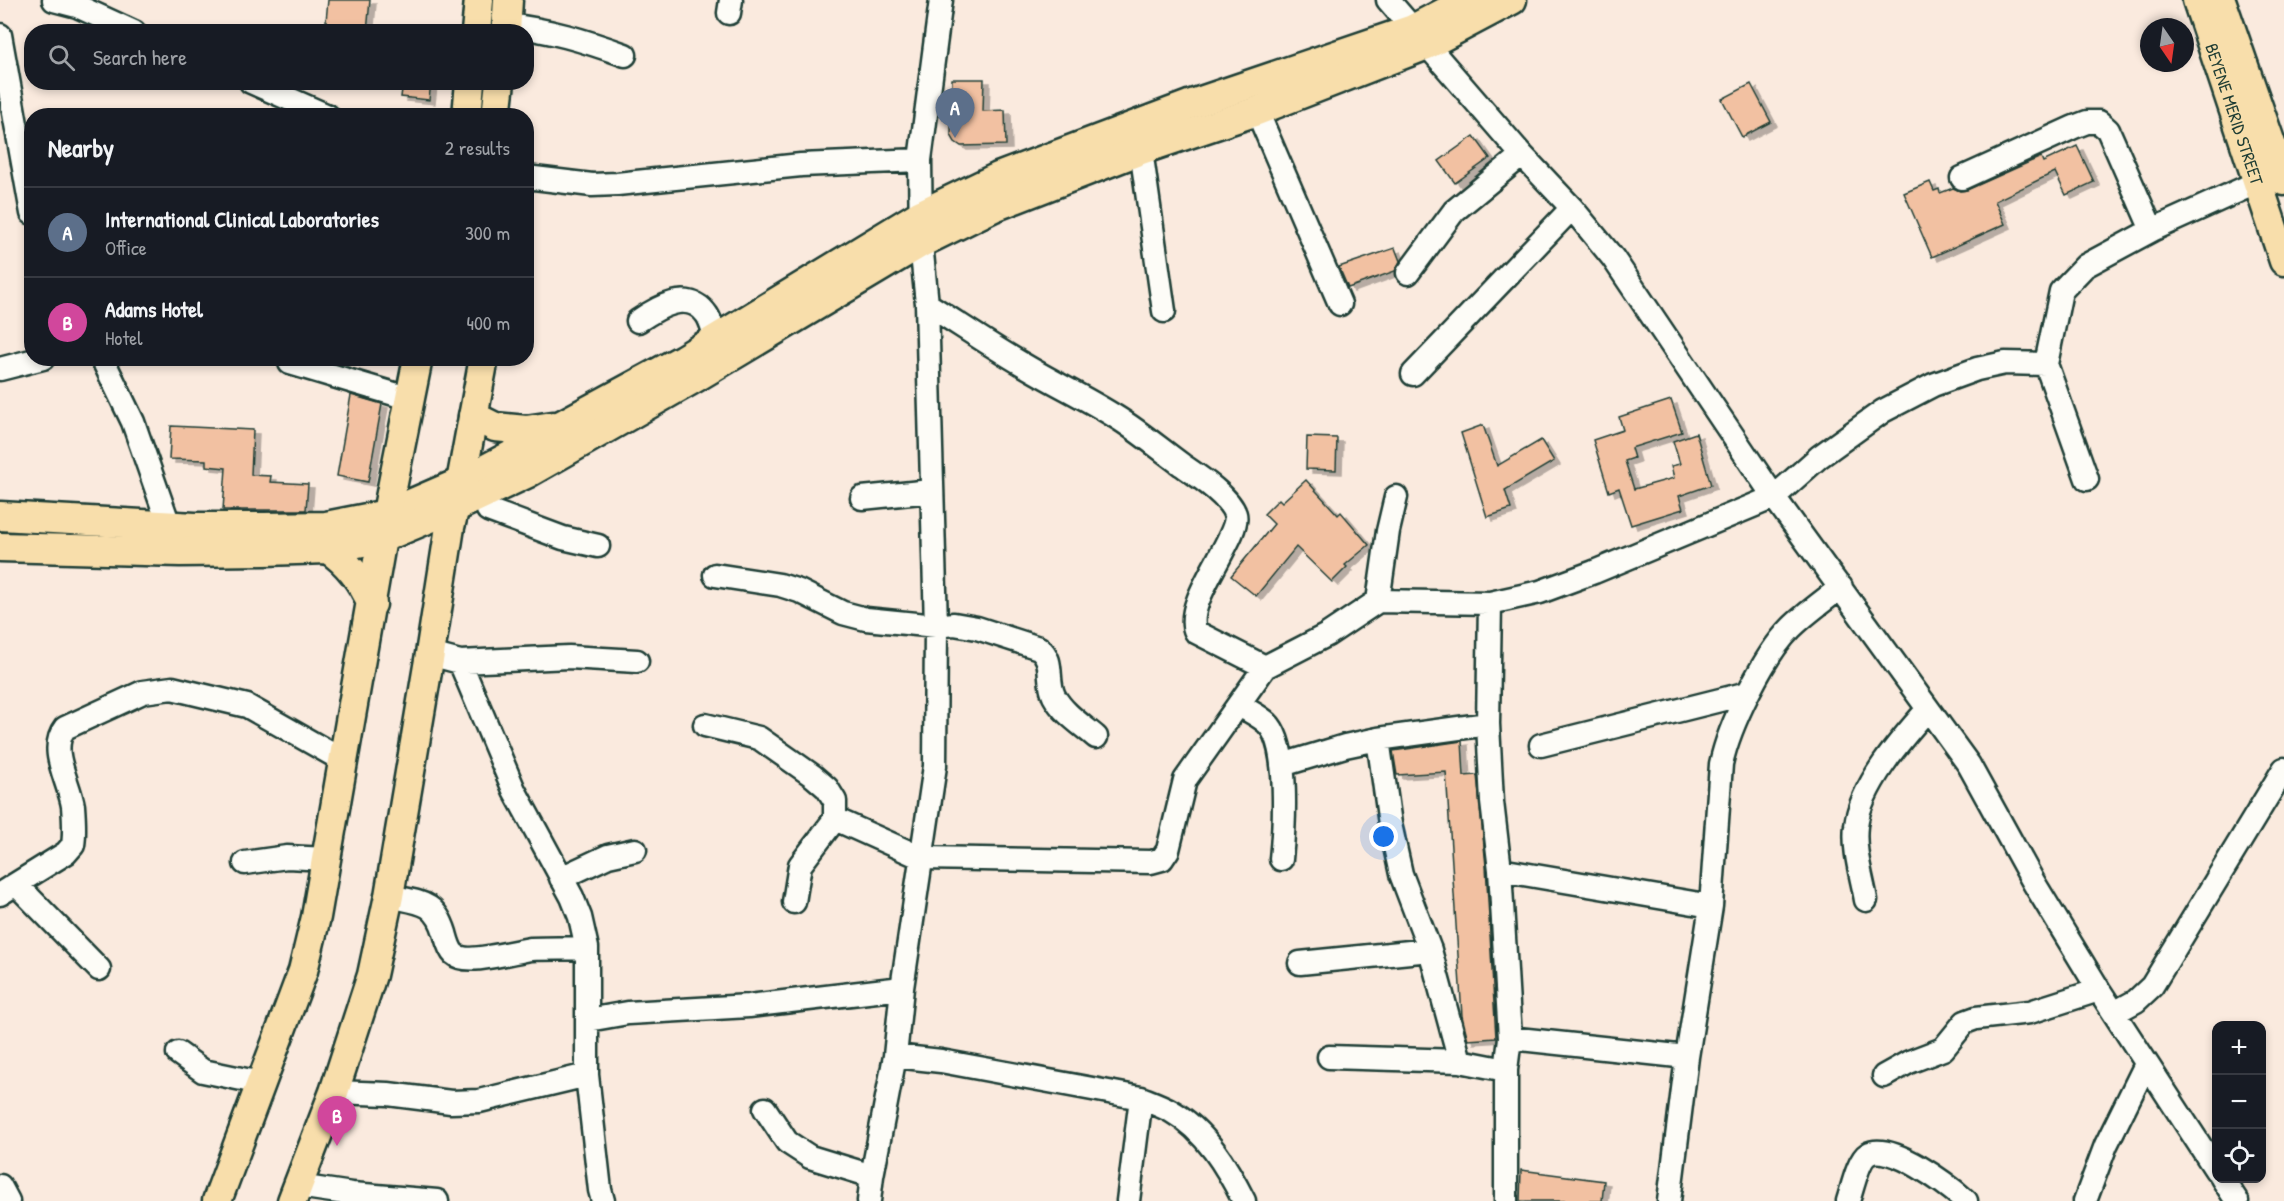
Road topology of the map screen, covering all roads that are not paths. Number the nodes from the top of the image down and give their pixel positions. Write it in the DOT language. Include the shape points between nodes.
graph roads {
  1 [pos="54,0"];
  2 [pos="479,0"];
  3 [pos="941,0"];
  4 [pos="1388,0"];
  5 [pos="1468,0"];
  6 [pos="1512,0"];
  7 [pos="2197,0"];
  8 [pos="2221,0"];
  9 [pos="78,3"];
  10 [pos="507,19"];
  11 [pos="119,24"];
  12 [pos="477,24"];
  13 [pos="524,24"];
  14 [pos="534,27"];
  15 [pos="0,35"];
  16 [pos="1420,37"];
  17 [pos="625,55"];
  18 [pos="261,90"];
  19 [pos="469,90"];
  20 [pos="499,90"];
  21 [pos="280,106"];
  22 [pos="468,108"];
  23 [pos="497,108"];
  24 [pos="1257,111"];
  25 [pos="1141,150"];
  26 [pos="1522,155"];
  27 [pos="920,160"];
  28 [pos="24,168"];
  29 [pos="534,178"];
  30 [pos="1962,178"];
  31 [pos="2271,182"];
  32 [pos="1572,208"];
  33 [pos="921,214"];
  34 [pos="2152,230"];
  35 [pos="921,243"];
  36 [pos="2284,261"];
  37 [pos="1408,273"];
  38 [pos="927,304"];
  39 [pos="1340,304"];
  40 [pos="1164,311"];
  41 [pos="638,321"];
  42 [pos="716,337"];
  43 [pos="24,363"];
  44 [pos="2046,364"];
  45 [pos="106,366"];
  46 [pos="300,366"];
  47 [pos="417,366"];
  48 [pos="482,366"];
  49 [pos="0,369"];
  50 [pos="1413,374"];
  51 [pos="411,399"];
  52 [pos="473,416"];
  53 [pos="568,436"];
  54 [pos="397,465"];
  55 [pos="2087,479"];
  56 [pos="932,491"];
  57 [pos="457,495"];
  58 [pos="1396,497"];
  59 [pos="1774,497"];
  60 [pos="862,498"];
  61 [pos="488,510"];
  62 [pos="0,516"];
  63 [pos="345,523"];
  64 [pos="169,525"];
  65 [pos="385,526"];
  66 [pos="598,546"];
  67 [pos="0,547"];
  68 [pos="328,549"];
  69 [pos="444,560"];
  70 [pos="715,575"];
  71 [pos="1841,587"];
  72 [pos="1378,602"];
  73 [pos="1490,603"];
  74 [pos="372,604"];
  75 [pos="936,626"];
  76 [pos="430,654"];
  77 [pos="637,661"];
  78 [pos="460,662"];
  79 [pos="1265,667"];
  80 [pos="1748,693"];
  81 [pos="1240,705"];
  82 [pos="1928,708"];
  83 [pos="1488,724"];
  84 [pos="705,725"];
  85 [pos="1096,736"];
  86 [pos="1378,739"];
  87 [pos="1541,745"];
  88 [pos="344,761"];
  89 [pos="1282,765"];
  90 [pos="2284,770"];
  91 [pos="835,819"];
  92 [pos="635,850"];
  93 [pos="922,858"];
  94 [pos="327,859"];
  95 [pos="1281,860"];
  96 [pos="245,862"];
  97 [pos="1500,870"];
  98 [pos="561,878"];
  99 [pos="8,889"];
  100 [pos="389,896"];
  101 [pos="1866,900"];
  102 [pos="794,902"];
  103 [pos="1711,906"];
  104 [pos="587,948"];
  105 [pos="1430,950"];
  106 [pos="1300,963"];
  107 [pos="99,969"];
  108 [pos="902,988"];
  109 [pos="2099,990"];
  110 [pos="2114,1013"];
  111 [pos="588,1020"];
  112 [pos="1510,1038"];
  113 [pos="178,1053"];
  114 [pos="895,1056"];
  115 [pos="1329,1057"];
  116 [pos="1687,1057"];
  117 [pos="1460,1060"];
  118 [pos="2146,1064"];
  119 [pos="1506,1070"];
  120 [pos="587,1075"];
  121 [pos="1884,1076"];
  122 [pos="261,1083"];
  123 [pos="334,1092"];
  124 [pos="1141,1098"];
  125 [pos="765,1109"];
  126 [pos="2212,1163"];
  127 [pos="872,1176"];
  128 [pos="2225,1183"];
  129 [pos="0,1186"];
  130 [pos="295,1193"];
  131 [pos="353,1198"];
  132 [pos="8,1201"];
  133 [pos="217,1201"];
  134 [pos="437,1201"];
  135 [pos="603,1201"];
  136 [pos="869,1201"];
  137 [pos="1128,1201"];
  138 [pos="1244,1201"];
  139 [pos="1506,1201"];
  140 [pos="1669,1201"];
  141 [pos="1848,1201"];
  142 [pos="1966,1201"];
  143 [pos="2085,1201"];
  144 [pos="2237,1201"];
  1 -- 9 [label="street"];
  2 -- 12 [label="main road"];
  3 -- 27 [label="street"];
  4 -- 16 [label="street"];
  5 -- 16 [label="main road"];
  6 -- 16 [label="main road"];
  7 -- 31 [label="main road, BEYENE MERID STREET"];
  8 -- 31 [label="main road, BEYENE MERID STREET"];
  9 -- 11 [label="street"];
  10 -- 13 [label="street"];
  14 -- 17 [label="street"];
  15 -- 28 [label="street"];
  16 -- 24 [label="main road"];
  16 -- 26 [label="street"];
  16 -- 33 [label="main road" via="1132,126 998,177"];
  18 -- 21 [label="street"];
  19 -- 22 [label="main road"];
  20 -- 23 [label="main road"];
  24 -- 25 [label="main road"];
  24 -- 39 [label="street"];
  25 -- 35 [label="main road" via="994,207"];
  25 -- 40 [label="street"];
  26 -- 32 [label="street"];
  26 -- 37 [label="street" via="1454,211"];
  27 -- 29 [label="street" via="801,165 617,184"];
  27 -- 33 [label="street"];
  30 -- 34 [label="street" via="2074,127 2099,122 2108,130"];
  31 -- 34 [label="street"];
  31 -- 36 [label="main road, BEYENE MERID STREET"];
  32 -- 50 [label="street"];
  32 -- 59 [label="street" via="1613,258"];
  33 -- 35 [label="street"];
  33 -- 42 [label="main road"];
  34 -- 44 [label="street" via="2085,266 2061,291"];
  35 -- 38 [label="street"];
  35 -- 53 [label="main road" via="851,286"];
  38 -- 56 [label="street"];
  38 -- 79 [label="street" via="1116,417 1204,481 1230,505 1236,516 1235,528 1209,576 1193,626 1196,632"];
  41 -- 42 [label="street" via="663,306 684,301 707,314"];
  42 -- 53 [label="main road"];
  43 -- 49 [label="street"];
  44 -- 55 [label="street"];
  44 -- 59 [label="street" via="2005,363 1933,385 1882,411"];
  45 -- 64 [label="street" via="134,422"];
  46 -- 51 [label="street"];
  47 -- 51 [label="main road"];
  48 -- 52 [label="main road"];
  51 -- 54 [label="main road"];
  52 -- 53 [label="main road" via="495,427"];
  52 -- 57 [label="main road"];
  53 -- 57 [label="main road" via="528,473"];
  53 -- 61 [label="main road" via="564,461"];
  54 -- 63 [label="main road" via="369,506"];
  54 -- 65 [label="main road"];
  56 -- 60 [label="street"];
  56 -- 75 [label="street"];
  57 -- 65 [label="main road"];
  57 -- 69 [label="main road"];
  58 -- 72 [label="street"];
  59 -- 71 [label="street"];
  59 -- 73 [label="street" via="1594,572 1540,592"];
  61 -- 66 [label="street" via="563,538"];
  61 -- 69 [label="main road" via="465,528"];
  62 -- 64 [label="main road"];
  63 -- 64 [label="main road" via="264,527"];
  63 -- 65 [label="main road"];
  65 -- 68 [label="main road"];
  65 -- 74 [label="main road"];
  67 -- 68 [label="main road" via="180,552"];
  68 -- 74 [label="main road" via="350,567"];
  69 -- 76 [label="main road"];
  70 -- 75 [label="street" via="780,585 866,619"];
  71 -- 80 [label="street" via="1790,629"];
  71 -- 82 [label="street"];
  72 -- 73 [label="street"];
  72 -- 79 [label="street" via="1327,635"];
  73 -- 83 [label="street"];
  74 -- 88 [label="main road"];
  75 -- 85 [label="street" via="977,628 1039,648 1049,662 1055,699"];
  75 -- 93 [label="street" via="935,766"];
  76 -- 78 [label="street"];
  76 -- 100 [label="main road"];
  77 -- 78 [label="street" via="569,657"];
  78 -- 98 [label="street" via="514,790"];
  79 -- 81 [label="street"];
  80 -- 87 [label="street"];
  80 -- 103 [label="street" via="1725,743 1720,764"];
  81 -- 89 [label="street" via="1268,723 1275,733"];
  81 -- 93 [label="street" via="1185,780 1168,850 1162,859 1151,862"];
  82 -- 101 [label="street" via="1897,743 1860,808 1856,843"];
  82 -- 109 [label="street" via="1969,765"];
  83 -- 86 [label="street"];
  83 -- 97 [label="street"];
  84 -- 91 [label="street" via="759,738 813,776 836,801"];
  86 -- 89 [label="street"];
  86 -- 105 [label="street" via="1401,874"];
  88 -- 94 [label="main road"];
  88 -- 99 [label="street" via="247,706 172,688 143,692 65,728 60,735 58,750 73,806 73,845"];
  89 -- 95 [label="street" via="1285,820"];
  90 -- 110 [label="street" via="2152,986"];
  91 -- 93 [label="street"];
  91 -- 102 [label="street" via="800,865"];
  92 -- 98 [label="street" via="608,856"];
  93 -- 108 [label="street"];
  94 -- 96 [label="street" via="287,857"];
  94 -- 122 [label="main road" via="303,971"];
  97 -- 103 [label="street"];
  97 -- 112 [label="street"];
  98 -- 104 [label="street" via="580,917"];
  99 -- 107 [label="street"];
  100 -- 104 [label="street" via="424,904 436,912 454,955 463,959 532,949"];
  100 -- 123 [label="main road" via="372,975"];
  103 -- 116 [label="street"];
  104 -- 111 [label="street"];
  105 -- 106 [label="street"];
  105 -- 117 [label="street"];
  108 -- 111 [label="street" via="749,1006 628,1012"];
  108 -- 114 [label="street"];
  109 -- 110 [label="street"];
  109 -- 121 [label="street" via="2030,1012 1965,1022 1943,1049"];
  110 -- 118 [label="street"];
  111 -- 120 [label="street"];
  112 -- 116 [label="street"];
  112 -- 119 [label="street"];
  113 -- 122 [label="street" via="203,1071"];
  114 -- 124 [label="street"];
  114 -- 127 [label="street"];
  115 -- 117 [label="street"];
  116 -- 140 [label="street"];
  117 -- 119 [label="street"];
  118 -- 126 [label="street"];
  118 -- 143 [label="street" via="2106,1145"];
  119 -- 139 [label="street"];
  120 -- 123 [label="street" via="479,1101"];
  120 -- 135 [label="street"];
  122 -- 133 [label="main road"];
  123 -- 130 [label="main road"];
  124 -- 137 [label="street"];
  124 -- 138 [label="street" via="1172,1111 1199,1133 1218,1155"];
  125 -- 127 [label="street" via="787,1142 810,1157"];
  127 -- 136 [label="street"];
  128 -- 144 [label="street"];
  129 -- 132 [label="street"];
  130 -- 131 [label="street"];
  131 -- 134 [label="street"];
  141 -- 142 [label="street" via="1861,1163 1866,1155 1876,1152 1893,1155 1928,1171"];
}
